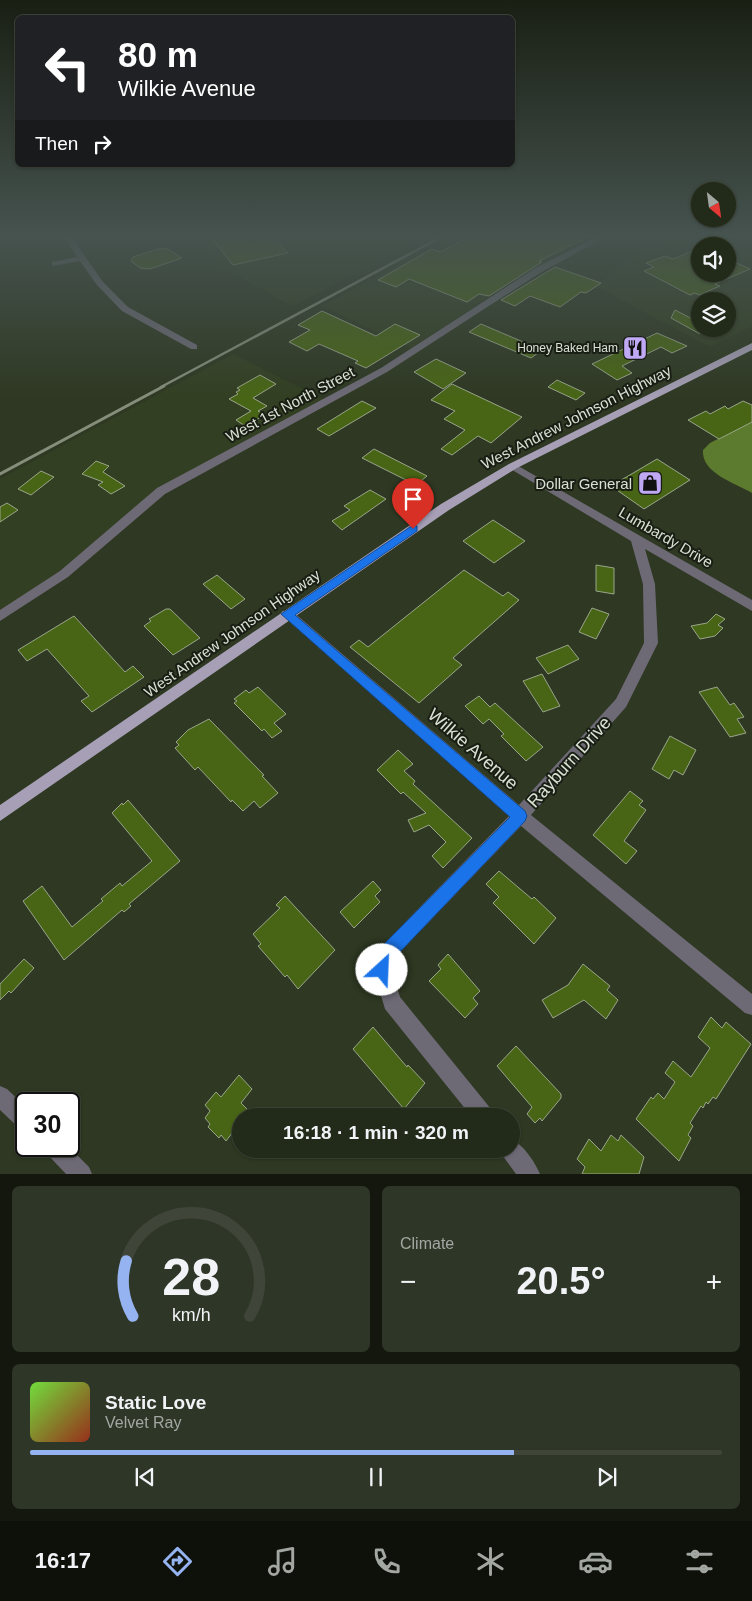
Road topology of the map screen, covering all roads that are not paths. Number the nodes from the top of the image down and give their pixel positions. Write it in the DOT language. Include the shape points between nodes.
graph roads {
  1 [pos="105,290"];
  2 [pos="507,290"];
  3 [pos="752,346"];
  4 [pos="194,347"];
  5 [pos="513,466"];
  6 [pos="637,540"];
  7 [pos="752,606"];
  8 [pos="287,614"];
  9 [pos="0,616"];
  10 [pos="0,814"];
  11 [pos="520,816"];
  12 [pos="752,1006"];
  13 [pos="0,1096"];
  14 [pos="478,1108"];
  15 [pos="15,1110"];
  16 [pos="64,1157"];
  17 [pos="517,1158"];
  18 [pos="82,1174"];
  19 [pos="530,1174"];
  1 -- 4 [label="street" via="125,309"];
  2 -- 9 [label="street, West 1st North Street" via="384,370 162,491 64,574"];
  3 -- 5 [label="main road, West Andrew Johnson Highway"];
  5 -- 6 [label="street, Lumbardy Drive"];
  5 -- 8 [label="main road, West Andrew Johnson Highway" via="445,507"];
  6 -- 7 [label="street, Lumbardy Drive"];
  6 -- 11 [label="street, Rayburn Drive" via="649,584 651,643 622,703"];
  8 -- 10 [label="main road, West Andrew Johnson Highway"];
  8 -- 11 [label="street, Wilkie Avenue"];
  11 -- 12 [label="street, Wilkie Avenue"];
  11 -- 14 [label="street, Rayburn Drive" via="391,949 382,970 392,1002"];
  13 -- 15 [label="street"];
  16 -- 18 [label="street"];
  17 -- 19 [label="street"];
}
